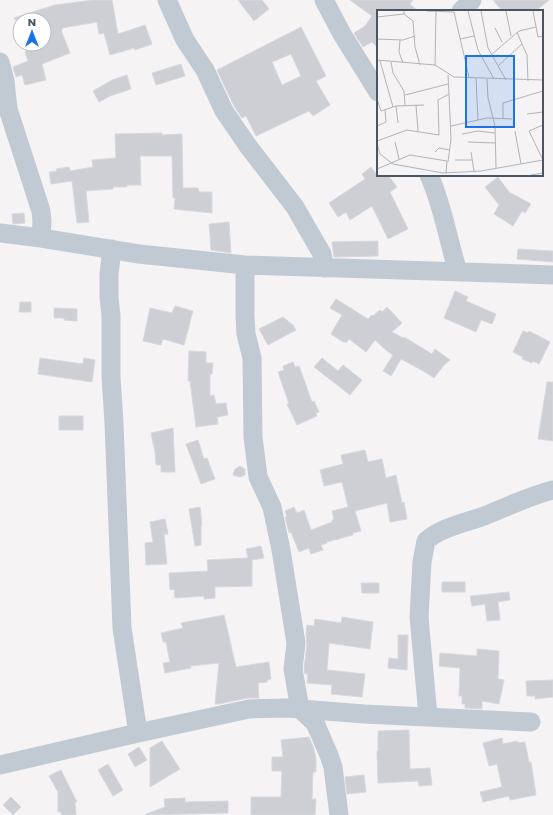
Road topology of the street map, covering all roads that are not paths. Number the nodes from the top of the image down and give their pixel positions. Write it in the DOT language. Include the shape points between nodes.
graph roads {
  1 [pos="324,0"];
  2 [pos="472,0"];
  3 [pos="173,3"];
  4 [pos="462,10"];
  5 [pos="0,62"];
  6 [pos="377,90"];
  7 [pos="429,176"];
  8 [pos="0,233"];
  9 [pos="41,238"];
  10 [pos="112,249"];
  11 [pos="244,265"];
  12 [pos="325,268"];
  13 [pos="458,272"];
  14 [pos="553,275"];
  15 [pos="553,490"];
  16 [pos="300,709"];
  17 [pos="428,716"];
  18 [pos="531,722"];
  19 [pos="138,733"];
  20 [pos="0,765"];
  21 [pos="338,815"];
  1 -- 6 [label="street"];
  2 -- 4 [label="street"];
  3 -- 12 [label="street" via="185,40 205,70 224,110 257,159 295,207 322,254"];
  5 -- 9 [label="street" via="8,110 41,211"];
  7 -- 13 [label="street"];
  8 -- 9 [label="street"];
  9 -- 10 [label="street"];
  10 -- 11 [label="street"];
  10 -- 19 [label="street" via="108,298 111,315 111,376 122,628"];
  11 -- 12 [label="street"];
  11 -- 16 [label="street" via="244,316 252,358 253,437 258,477 272,507 281,550 296,643 293,669"];
  12 -- 13 [label="street"];
  13 -- 14 [label="street"];
  15 -- 17 [label="street" via="438,532 426,541 422,562 419,617"];
  16 -- 17 [label="street"];
  16 -- 19 [label="street" via="249,709"];
  16 -- 21 [label="street" via="315,723 330,755"];
  17 -- 18 [label="street"];
  19 -- 20 [label="street"];
}
